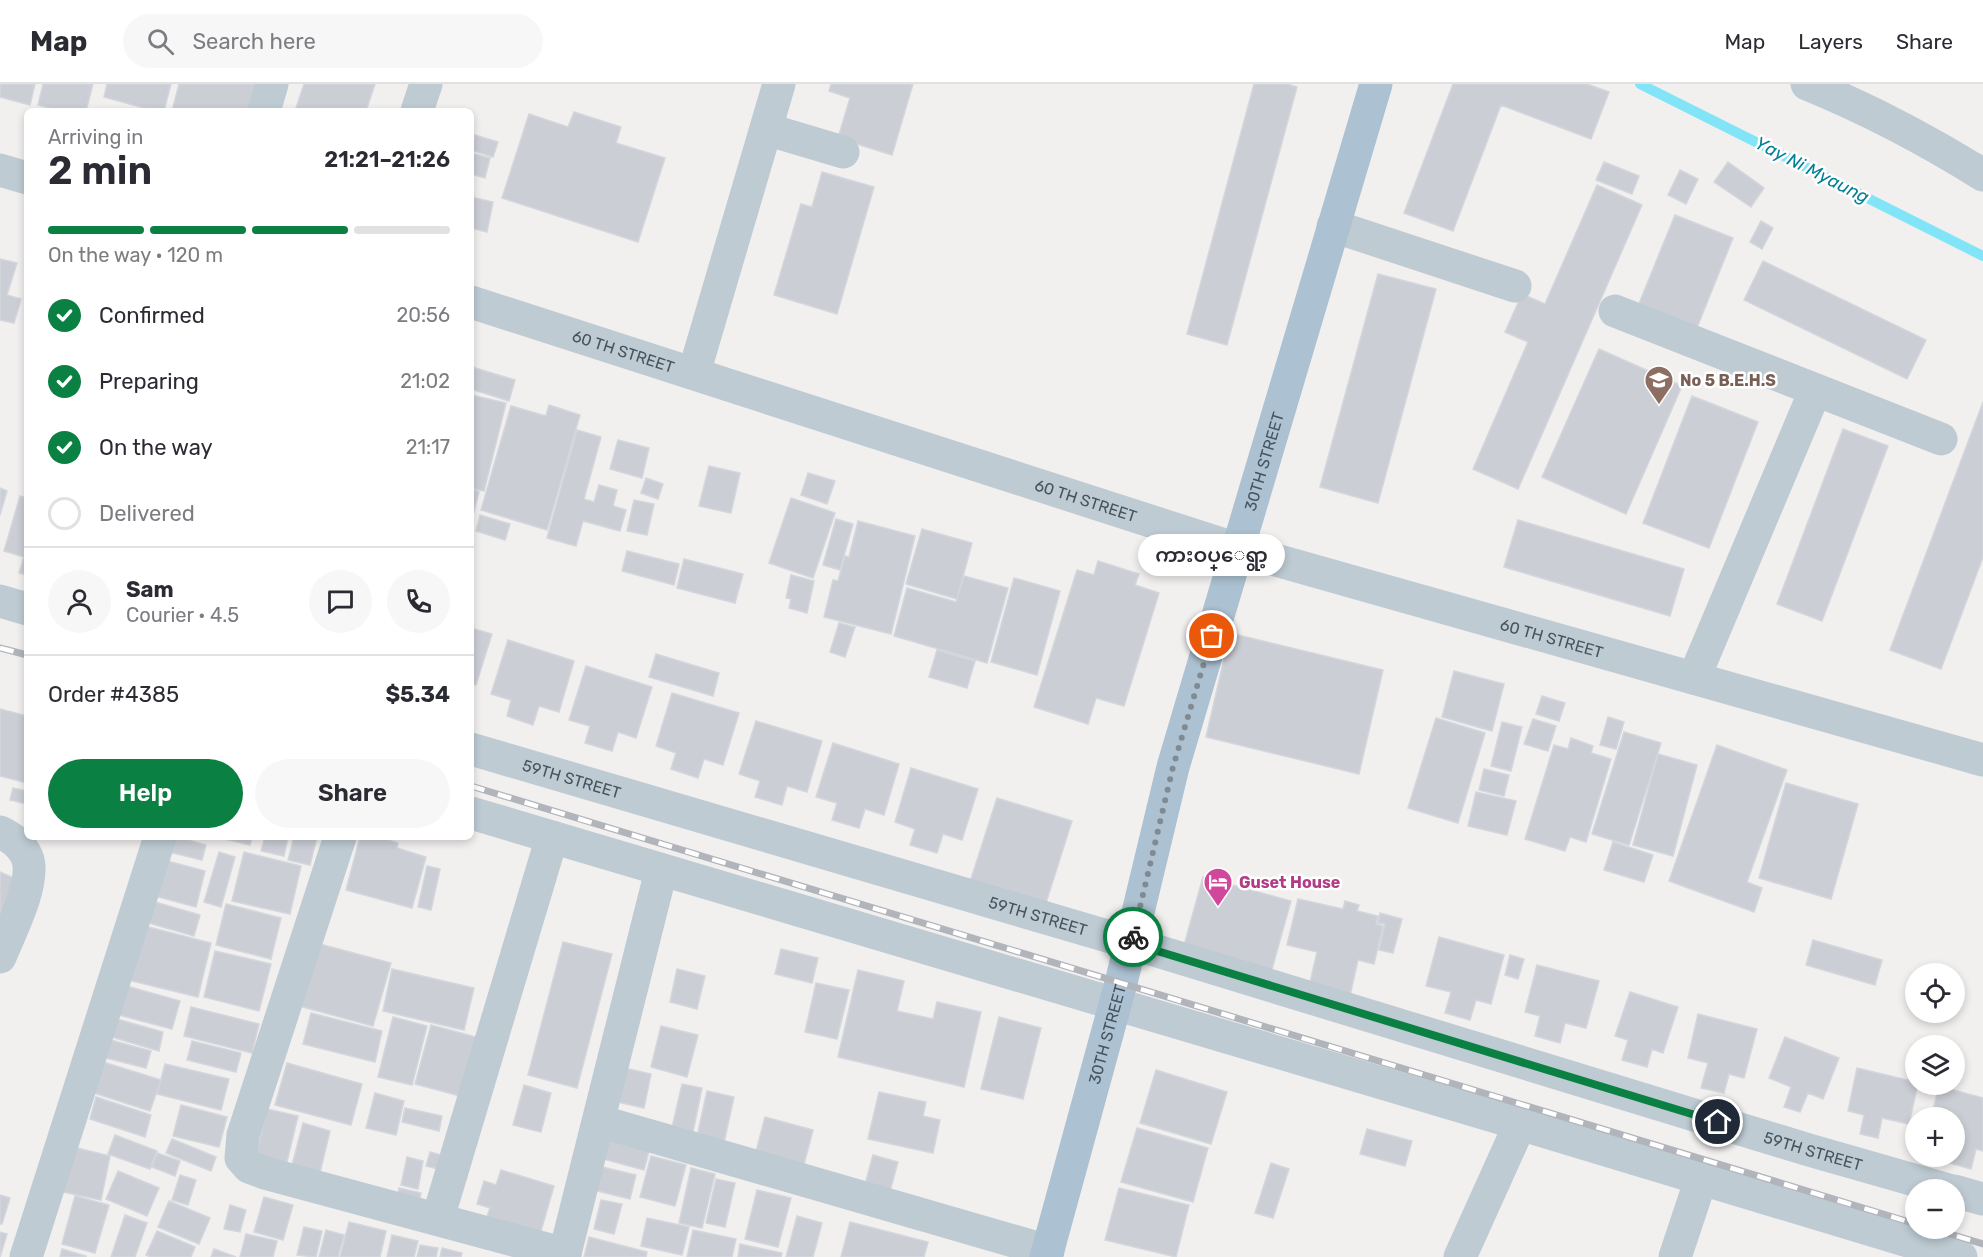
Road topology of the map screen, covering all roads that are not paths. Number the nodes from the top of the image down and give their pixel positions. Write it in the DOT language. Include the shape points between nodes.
graph roads {
  1 [pos="272,84"];
  2 [pos="426,84"];
  3 [pos="779,84"];
  4 [pos="1376,84"];
  5 [pos="1806,84"];
  6 [pos="265,108"];
  7 [pos="418,108"];
  8 [pos="766,129"];
  9 [pos="843,153"];
  10 [pos="0,170"];
  11 [pos="1983,175"];
  12 [pos="24,177"];
  13 [pos="1333,226"];
  14 [pos="1515,286"];
  15 [pos="474,303"];
  16 [pos="1615,311"];
  17 [pos="694,373"];
  18 [pos="1815,391"];
  19 [pos="1941,438"];
  20 [pos="1237,549"];
  21 [pos="0,601"];
  22 [pos="24,608"];
  23 [pos="1694,678"];
  24 [pos="474,750"];
  25 [pos="1983,760"];
  26 [pos="474,814"];
  27 [pos="0,832"];
  28 [pos="552,837"];
  29 [pos="159,840"];
  30 [pos="339,840"];
  31 [pos="661,871"];
  32 [pos="1131,943"];
  33 [pos="0,957"];
  34 [pos="1115,1004"];
  35 [pos="599,1121"];
  36 [pos="1520,1124"];
  37 [pos="1701,1179"];
  38 [pos="1910,1179"];
  39 [pos="1965,1194"];
  40 [pos="1983,1199"];
  41 [pos="438,1218"];
  42 [pos="1047,1254"];
  43 [pos="565,1255"];
  44 [pos="1957,1256"];
  45 [pos="26,1257"];
  46 [pos="1460,1257"];
  47 [pos="1675,1257"];
  1 -- 6 [label="street"];
  2 -- 7 [label="street"];
  3 -- 8 [label="street"];
  4 -- 13 [label="main road, 30TH STREET"];
  5 -- 11 [label="street" via="1845,99"];
  8 -- 9 [label="street"];
  8 -- 17 [label="street"];
  10 -- 12 [label="street"];
  13 -- 14 [label="street"];
  13 -- 20 [label="main road, 30TH STREET"];
  15 -- 17 [label="street, 60 TH STREET"];
  16 -- 18 [label="street"];
  17 -- 20 [label="street, 60 TH STREET"];
  18 -- 19 [label="street"];
  18 -- 23 [label="street"];
  20 -- 23 [label="street, 60 TH STREET"];
  20 -- 32 [label="main road, 30TH STREET" via="1173,767"];
  21 -- 22 [label="street"];
  23 -- 25 [label="street, 60 TH STREET"];
  24 -- 32 [label="street, 59TH STREET"];
  26 -- 28 [label="street"];
  27 -- 33 [label="street" via="22,847 29,874"];
  28 -- 31 [label="street"];
  28 -- 41 [label="street"];
  29 -- 45 [label="street"];
  30 -- 41 [label="street" via="243,1135 241,1158 249,1167 265,1173"];
  31 -- 34 [label="street"];
  31 -- 35 [label="street"];
  32 -- 34 [label="main road, 30TH STREET"];
  32 -- 38 [label="street, 59TH STREET"];
  34 -- 36 [label="street"];
  34 -- 42 [label="main road, 30TH STREET"];
  35 -- 42 [label="street"];
  35 -- 43 [label="street"];
  36 -- 37 [label="street"];
  36 -- 46 [label="street"];
  37 -- 44 [label="street"];
  37 -- 47 [label="street"];
  39 -- 40 [label="street"];
  41 -- 43 [label="street"];
}
